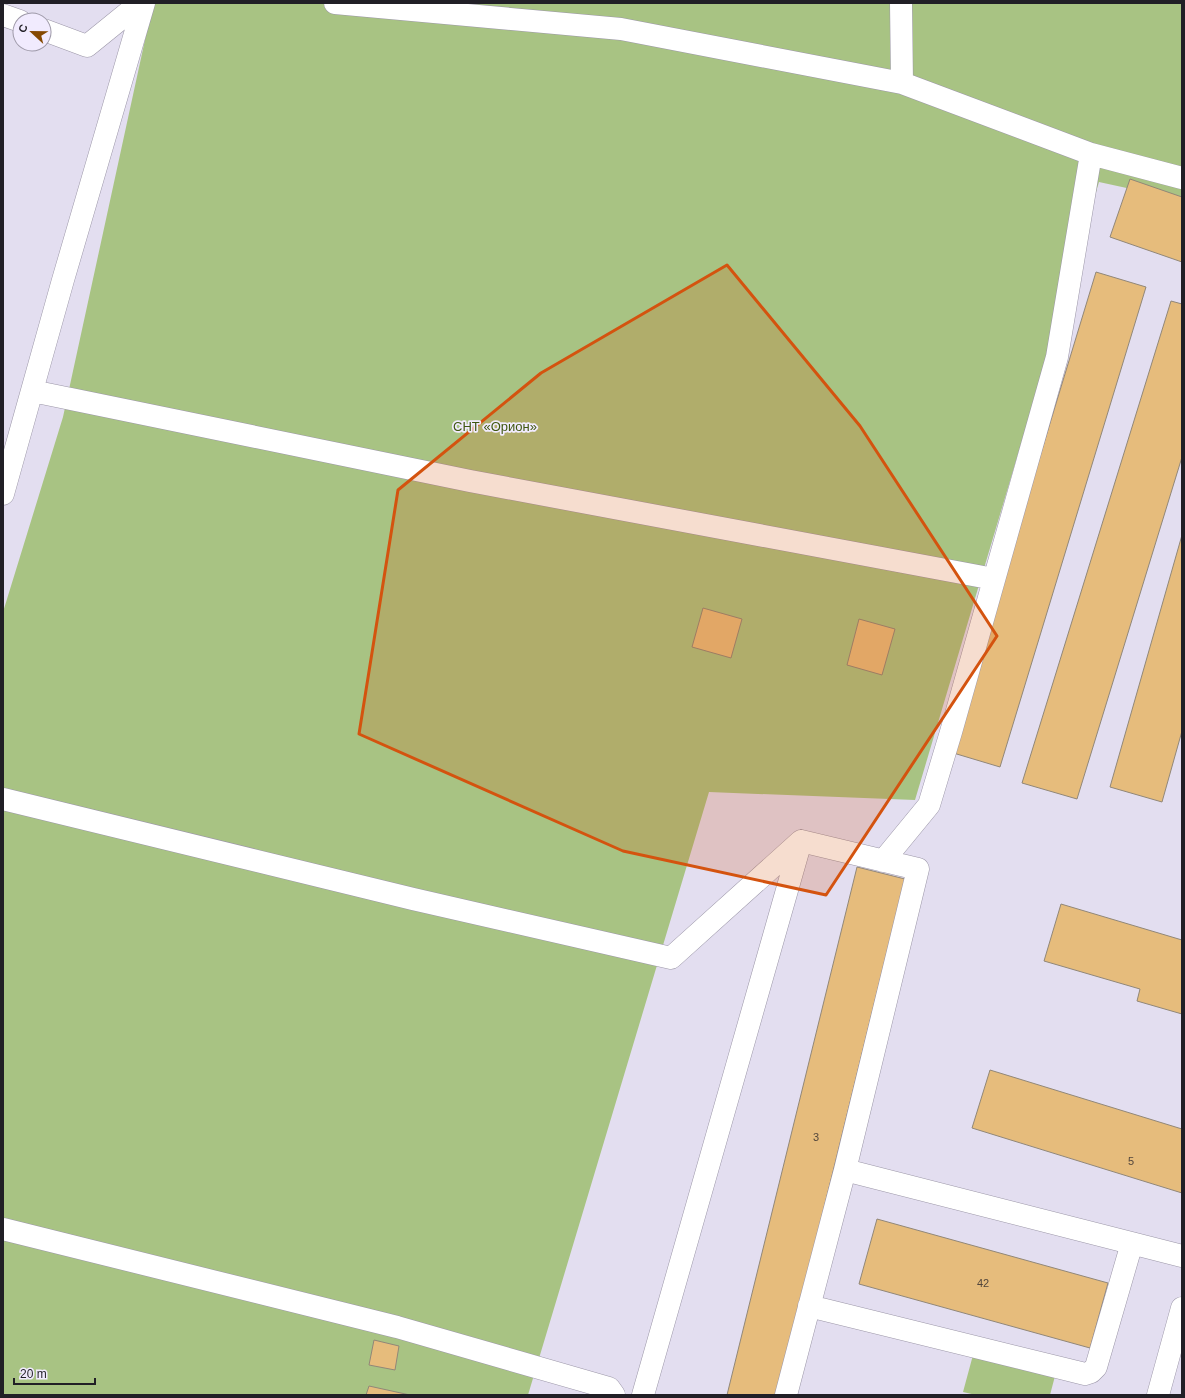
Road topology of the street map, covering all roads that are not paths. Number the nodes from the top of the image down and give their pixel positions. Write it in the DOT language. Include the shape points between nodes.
graph roads {
  1 [pos="140,3"];
  2 [pos="144,3"];
  3 [pos="335,3"];
  4 [pos="901,3"];
  5 [pos="52,33"];
  6 [pos="902,83"];
  7 [pos="1091,154"];
  8 [pos="1182,178"];
  9 [pos="32,391"];
  10 [pos="3,494"];
  11 [pos="994,579"];
  12 [pos="3,799"];
  13 [pos="801,841"];
  14 [pos="883,860"];
  15 [pos="845,1170"];
  16 [pos="3,1229"];
  17 [pos="1132,1243"];
  18 [pos="1182,1256"];
  19 [pos="809,1306"];
  20 [pos="1182,1308"];
  21 [pos="614,1395"];
  22 [pos="644,1395"];
  23 [pos="786,1395"];
  24 [pos="1158,1395"];
  1 -- 5 [label="street" via="87,46"];
  2 -- 9 [label="street"];
  3 -- 6 [label="street" via="621,28"];
  4 -- 6 [label="street"];
  6 -- 7 [label="street"];
  7 -- 8 [label="street"];
  7 -- 11 [label="street" via="1057,357"];
  9 -- 10 [label="street"];
  9 -- 11 [label="street" via="470,481"];
  11 -- 14 [label="street" via="929,805"];
  12 -- 13 [label="street" via="413,899 672,958"];
  13 -- 14 [label="street"];
  13 -- 22 [label="street"];
  14 -- 15 [label="street" via="918,869"];
  15 -- 17 [label="street"];
  15 -- 19 [label="street"];
  16 -- 21 [label="street" via="396,1327 609,1388"];
  17 -- 18 [label="street"];
  17 -- 19 [label="street" via="1096,1367 1084,1374"];
  19 -- 23 [label="street"];
  20 -- 24 [label="street"];
}
